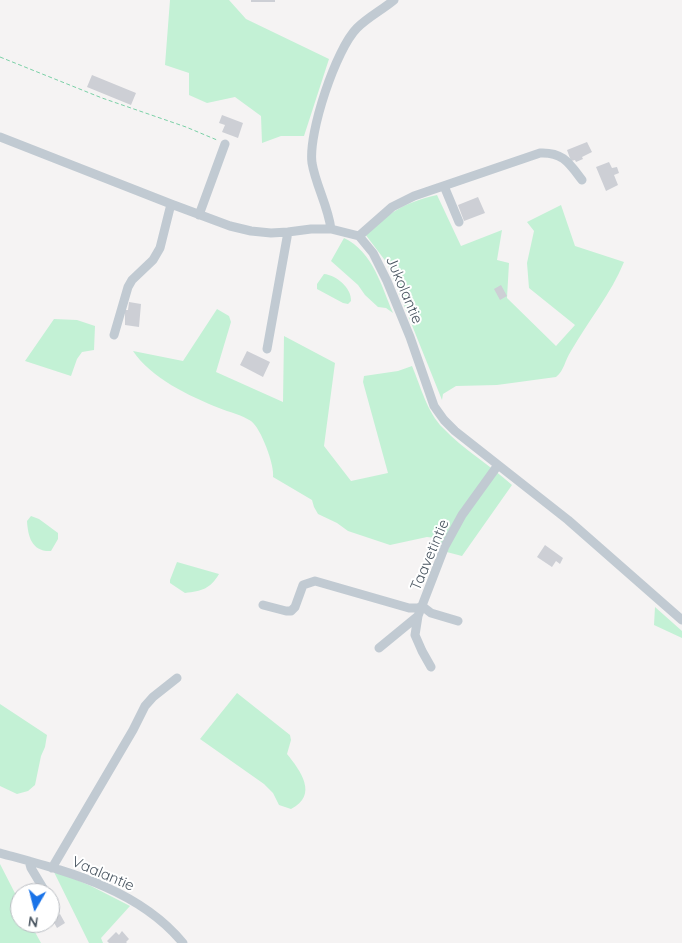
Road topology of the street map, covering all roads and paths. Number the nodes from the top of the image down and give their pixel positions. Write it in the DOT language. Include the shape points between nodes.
graph roads {
  1 [pos="394,0"];
  2 [pos="0,57"];
  3 [pos="0,137"];
  4 [pos="225,144"];
  5 [pos="582,180"];
  6 [pos="444,186"];
  7 [pos="170,204"];
  8 [pos="199,215"];
  9 [pos="459,222"];
  10 [pos="330,229"];
  11 [pos="288,232"];
  12 [pos="359,236"];
  13 [pos="114,335"];
  14 [pos="267,349"];
  15 [pos="498,465"];
  16 [pos="262,606"];
  17 [pos="422,606"];
  18 [pos="418,616"];
  19 [pos="682,620"];
  20 [pos="458,621"];
  21 [pos="379,648"];
  22 [pos="431,666"];
  23 [pos="177,678"];
  24 [pos="0,853"];
  25 [pos="29,861"];
  26 [pos="52,868"];
  27 [pos="40,883"];
  28 [pos="183,943"];
  1 -- 10 [label="street" via="357,28 345,45 334,66 315,128 312,161"];
  2 -- 4 [label="path"];
  3 -- 7 [label="street"];
  4 -- 8 [label="street"];
  5 -- 6 [label="street" via="562,156 540,152"];
  6 -- 9 [label="street"];
  6 -- 12 [label="street" via="392,207"];
  7 -- 8 [label="street"];
  7 -- 13 [label="street" via="160,248 128,287"];
  8 -- 11 [label="street" via="251,231"];
  10 -- 11 [label="street"];
  10 -- 12 [label="street"];
  11 -- 14 [label="street"];
  12 -- 15 [label="street, Jukolantie" via="373,253 387,281 434,406 455,431"];
  15 -- 17 [label="street, Taavetintie" via="462,515 445,546"];
  15 -- 19 [label="street, Jukolantie" via="568,520"];
  16 -- 17 [label="street" via="291,611 302,585 315,580 413,609"];
  17 -- 18 [label="street, Taavetintie"];
  17 -- 20 [label="street" via="430,613"];
  18 -- 21 [label="street"];
  18 -- 22 [label="street" via="415,635"];
  23 -- 26 [label="street" via="145,706"];
  24 -- 25 [label="street, Vaalantie"];
  25 -- 26 [label="street, Vaalantie"];
  25 -- 27 [label="street"];
  26 -- 28 [label="street, Vaalantie" via="98,883 129,898 167,926"];
}
